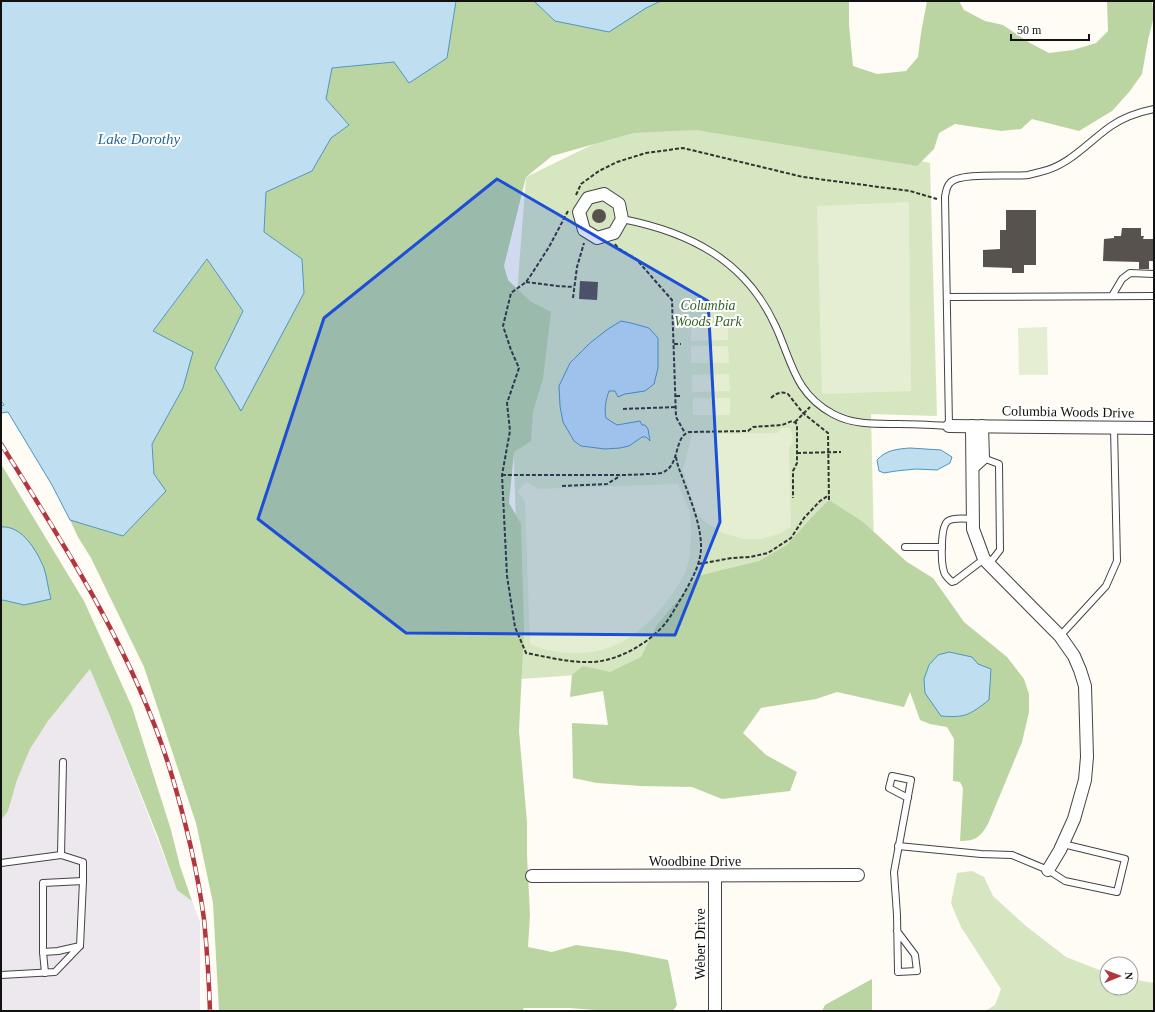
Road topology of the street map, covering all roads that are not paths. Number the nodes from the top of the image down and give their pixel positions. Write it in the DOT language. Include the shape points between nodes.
graph roads {
  1 [pos="1154,109"];
  2 [pos="622,220"];
  3 [pos="1154,274"];
  4 [pos="1112,296"];
  5 [pos="1154,296"];
  6 [pos="946,297"];
  7 [pos="949,426"];
  8 [pos="977,426"];
  9 [pos="1114,428"];
  10 [pos="1154,428"];
  11 [pos="983,458"];
  12 [pos="973,467"];
  13 [pos="973,519"];
  14 [pos="905,547"];
  15 [pos="942,547"];
  16 [pos="986,562"];
  17 [pos="1060,636"];
  18 [pos="63,762"];
  19 [pos="908,798"];
  20 [pos="1063,844"];
  21 [pos="898,846"];
  22 [pos="62,855"];
  23 [pos="1,863"];
  24 [pos="1048,870"];
  25 [pos="858,875"];
  26 [pos="532,876"];
  27 [pos="714,876"];
  28 [pos="83,881"];
  29 [pos="897,931"];
  30 [pos="80,946"];
  31 [pos="43,952"];
  32 [pos="45,973"];
  33 [pos="1,974"];
  34 [pos="715,1011"];
  1 -- 6 [label="lane" via="1126,117 1066,162 1045,171 1028,175 970,176 950,182 946,201"];
  2 -- 2 [label="street" via="614,233 597,238 584,230 579,212 588,198 604,194 619,204"];
  2 -- 7 [label="lane, Columbia Woods Drive" via="648,224 681,236 705,248 731,266 765,307 799,383 815,402 833,415 855,422"];
  3 -- 4 [label="lane" via="1130,273 1122,279"];
  4 -- 5 [label="lane"];
  4 -- 6 [label="lane"];
  6 -- 7 [label="lane"];
  7 -- 8 [label="street, Columbia Woods Drive"];
  8 -- 9 [label="street, Columbia Woods Drive"];
  8 -- 11 [label="street, Columbia Woods Drive"];
  8 -- 12 [label="street"];
  9 -- 10 [label="street, Columbia Woods Drive"];
  9 -- 17 [label="lane" via="1117,561 1106,586"];
  11 -- 12 [label="street"];
  11 -- 16 [label="lane" via="999,464 1000,550"];
  12 -- 13 [label="street"];
  13 -- 15 [label="lane" via="948,521 943,530"];
  13 -- 16 [label="street" via="973,529"];
  14 -- 15 [label="lane"];
  15 -- 16 [label="lane" via="944,572 952,582"];
  16 -- 17 [label="street"];
  17 -- 20 [label="street" via="1074,656 1084,686 1087,757 1085,780 1074,819"];
  18 -- 22 [label="lane"];
  19 -- 21 [label="lane"];
  20 -- 24 [label="street"];
  20 -- 24 [label="lane" via="1125,859 1117,892 1065,881"];
  21 -- 24 [label="lane" via="1012,855"];
  21 -- 29 [label="lane" via="894,872"];
  22 -- 23 [label="lane"];
  22 -- 28 [label="lane" via="83,862"];
  25 -- 27 [label="street, Woodbine Drive"];
  26 -- 27 [label="street, Woodbine Drive"];
  27 -- 34 [label="street, Weber Drive"];
  28 -- 30 [label="lane"];
  28 -- 31 [label="lane" via="43,883"];
  29 -- 29 [label="lane" via="898,972 917,971 915,955"];
  30 -- 31 [label="lane"];
  30 -- 32 [label="lane" via="55,972"];
  31 -- 32 [label="lane"];
  32 -- 33 [label="lane"];
}
